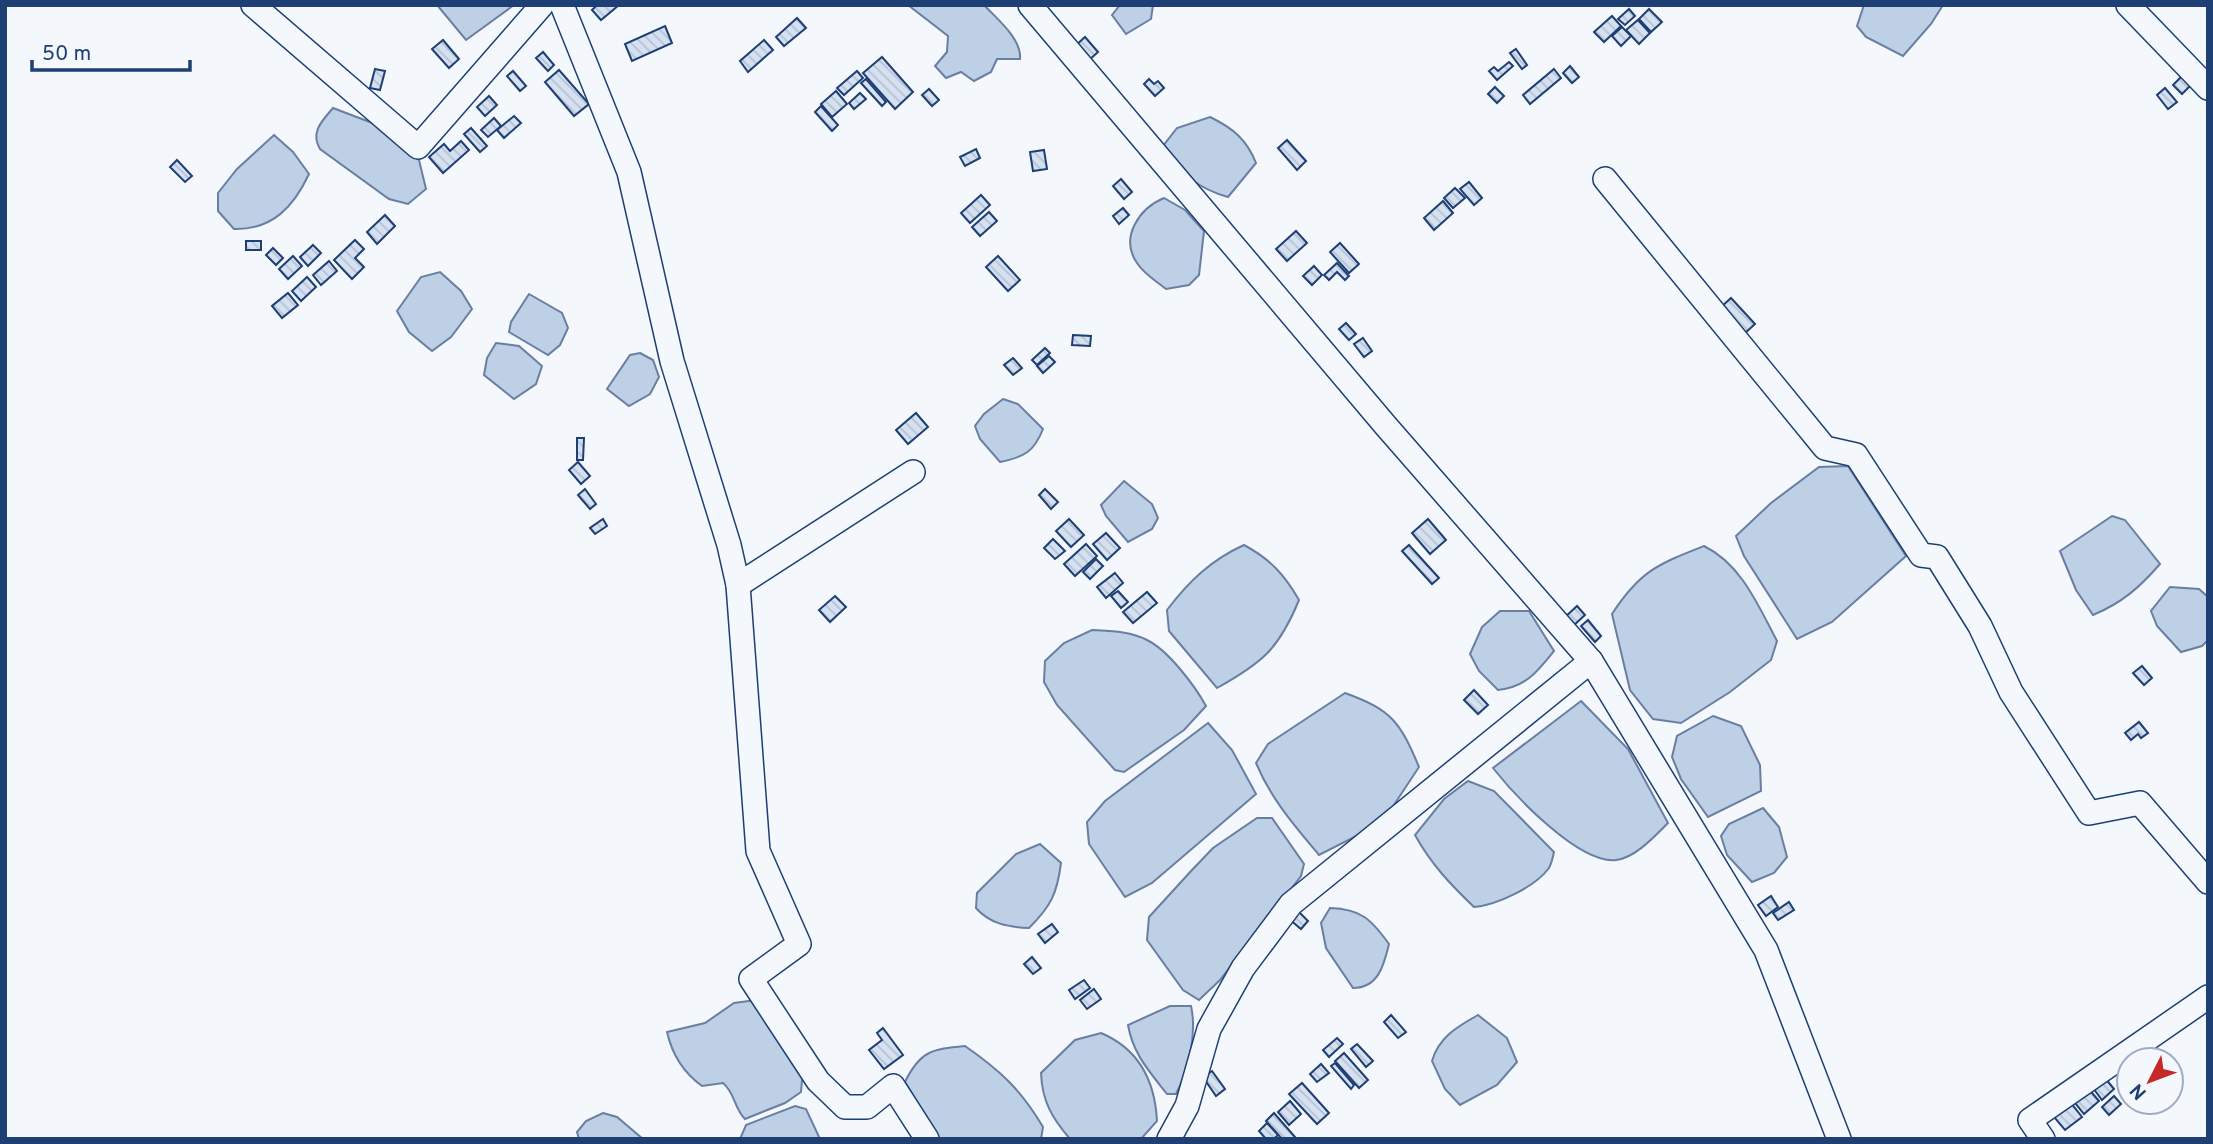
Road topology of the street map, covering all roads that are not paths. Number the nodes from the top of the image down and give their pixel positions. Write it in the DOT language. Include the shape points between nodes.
graph roads {
  1 [pos="253,5"];
  2 [pos="542,5"];
  3 [pos="562,5"];
  4 [pos="1030,5"];
  5 [pos="2128,5"];
  6 [pos="2208,88"];
  7 [pos="1605,178"];
  8 [pos="913,472"];
  9 [pos="738,585"];
  10 [pos="1591,662"];
  11 [pos="2208,882"];
  12 [pos="2208,997"];
  13 [pos="924,1138"];
  14 [pos="1169,1139"];
  15 [pos="1839,1139"];
  16 [pos="2043,1139"];
  1 -- 2 [label="street" via="418,147"];
  3 -- 9 [label="street" via="629,172 672,361"];
  4 -- 10 [label="street"];
  5 -- 6 [label="street"];
  7 -- 11 [label="street" via="1825,448 1856,455 1922,555 1937,557 1980,626 2011,692 2089,813 2140,803"];
  8 -- 9 [label="street"];
  9 -- 13 [label="street" via="758,850 799,944 751,979 818,1082 845,1107 867,1107 893,1086"];
  10 -- 14 [label="street" via="1290,904 1243,968 1209,1029 1187,1106"];
  10 -- 15 [label="street" via="1766,950"];
  12 -- 16 [label="street" via="2030,1120"];
}
